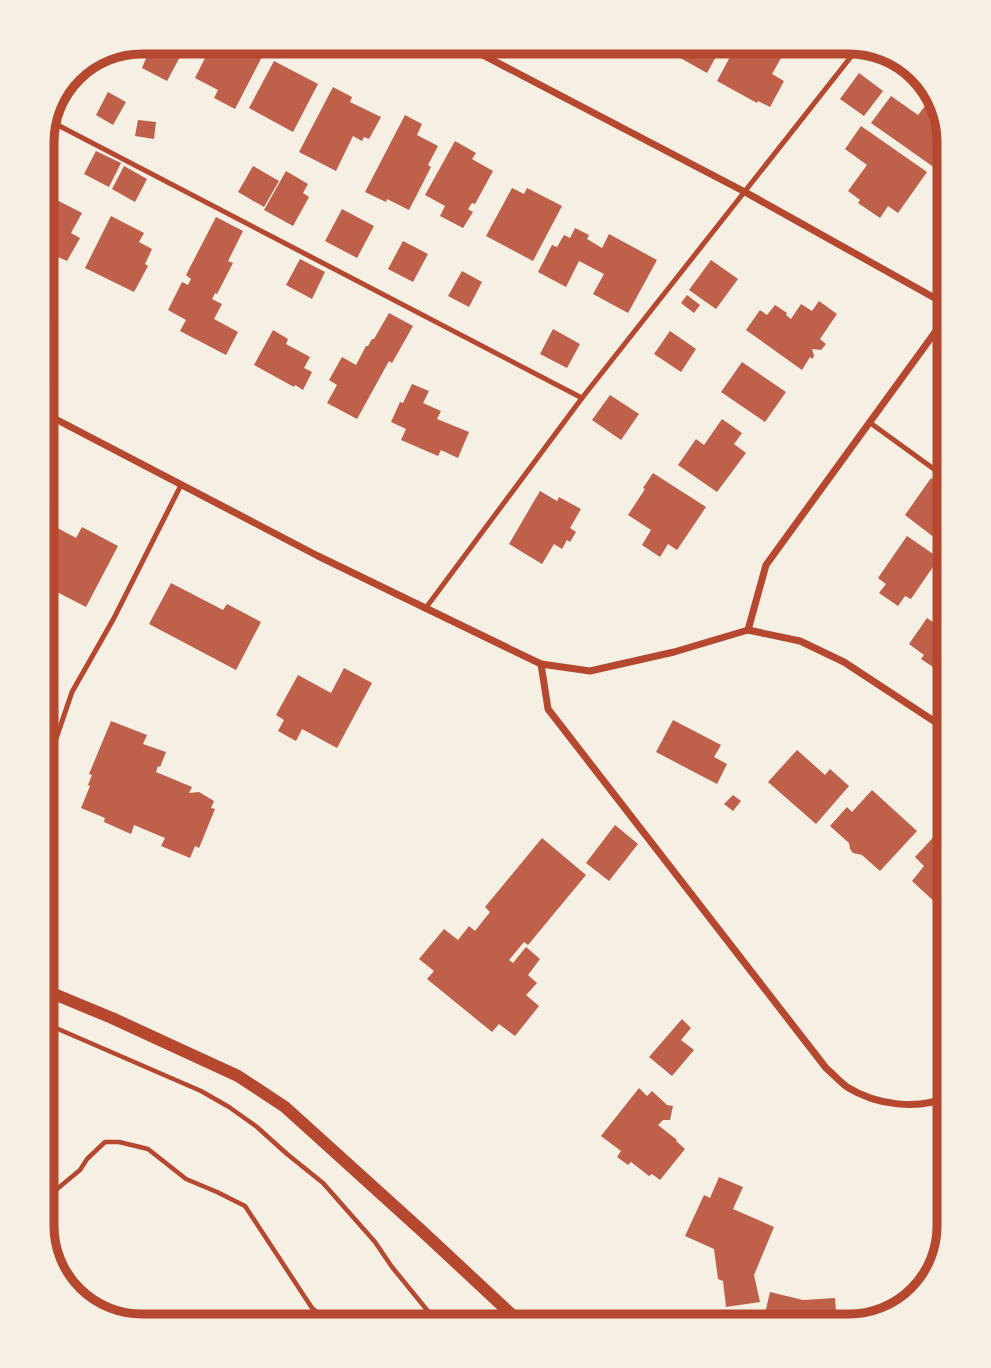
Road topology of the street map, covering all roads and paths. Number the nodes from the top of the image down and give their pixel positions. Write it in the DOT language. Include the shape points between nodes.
graph roads {
  1 [pos="481,54"];
  2 [pos="853,54"];
  3 [pos="56,124"];
  4 [pos="745,192"];
  5 [pos="937,299"];
  6 [pos="937,329"];
  7 [pos="582,398"];
  8 [pos="54,418"];
  9 [pos="869,422"];
  10 [pos="937,471"];
  11 [pos="181,485"];
  12 [pos="425,609"];
  13 [pos="748,630"];
  14 [pos="541,664"];
  15 [pos="937,723"];
  16 [pos="54,745"];
  17 [pos="54,994"];
  18 [pos="54,1027"];
  19 [pos="937,1100"];
  20 [pos="54,1189"];
  21 [pos="319,1314"];
  22 [pos="430,1314"];
  23 [pos="511,1314"];
  1 -- 4 [label="street"];
  2 -- 4 [label="lane"];
  3 -- 7 [label="lane"];
  4 -- 5 [label="street"];
  4 -- 7 [label="lane"];
  6 -- 9 [label="street"];
  7 -- 12 [label="lane"];
  8 -- 11 [label="street"];
  9 -- 10 [label="lane"];
  9 -- 13 [label="street" via="765,565"];
  11 -- 12 [label="street"];
  11 -- 16 [label="lane" via="72,692"];
  12 -- 14 [label="street"];
  13 -- 14 [label="street" via="590,671"];
  13 -- 15 [label="street" via="800,641 844,662"];
  14 -- 19 [label="street" via="548,709 826,1068 847,1087 874,1099 902,1104"];
  17 -- 23 [label="street" via="238,1076 285,1107"];
  18 -- 22 [label="path" via="201,1091 257,1127 323,1183"];
  20 -- 21 [label="path" via="80,1170 105,1142 148,1149 186,1179 245,1206"];
}
